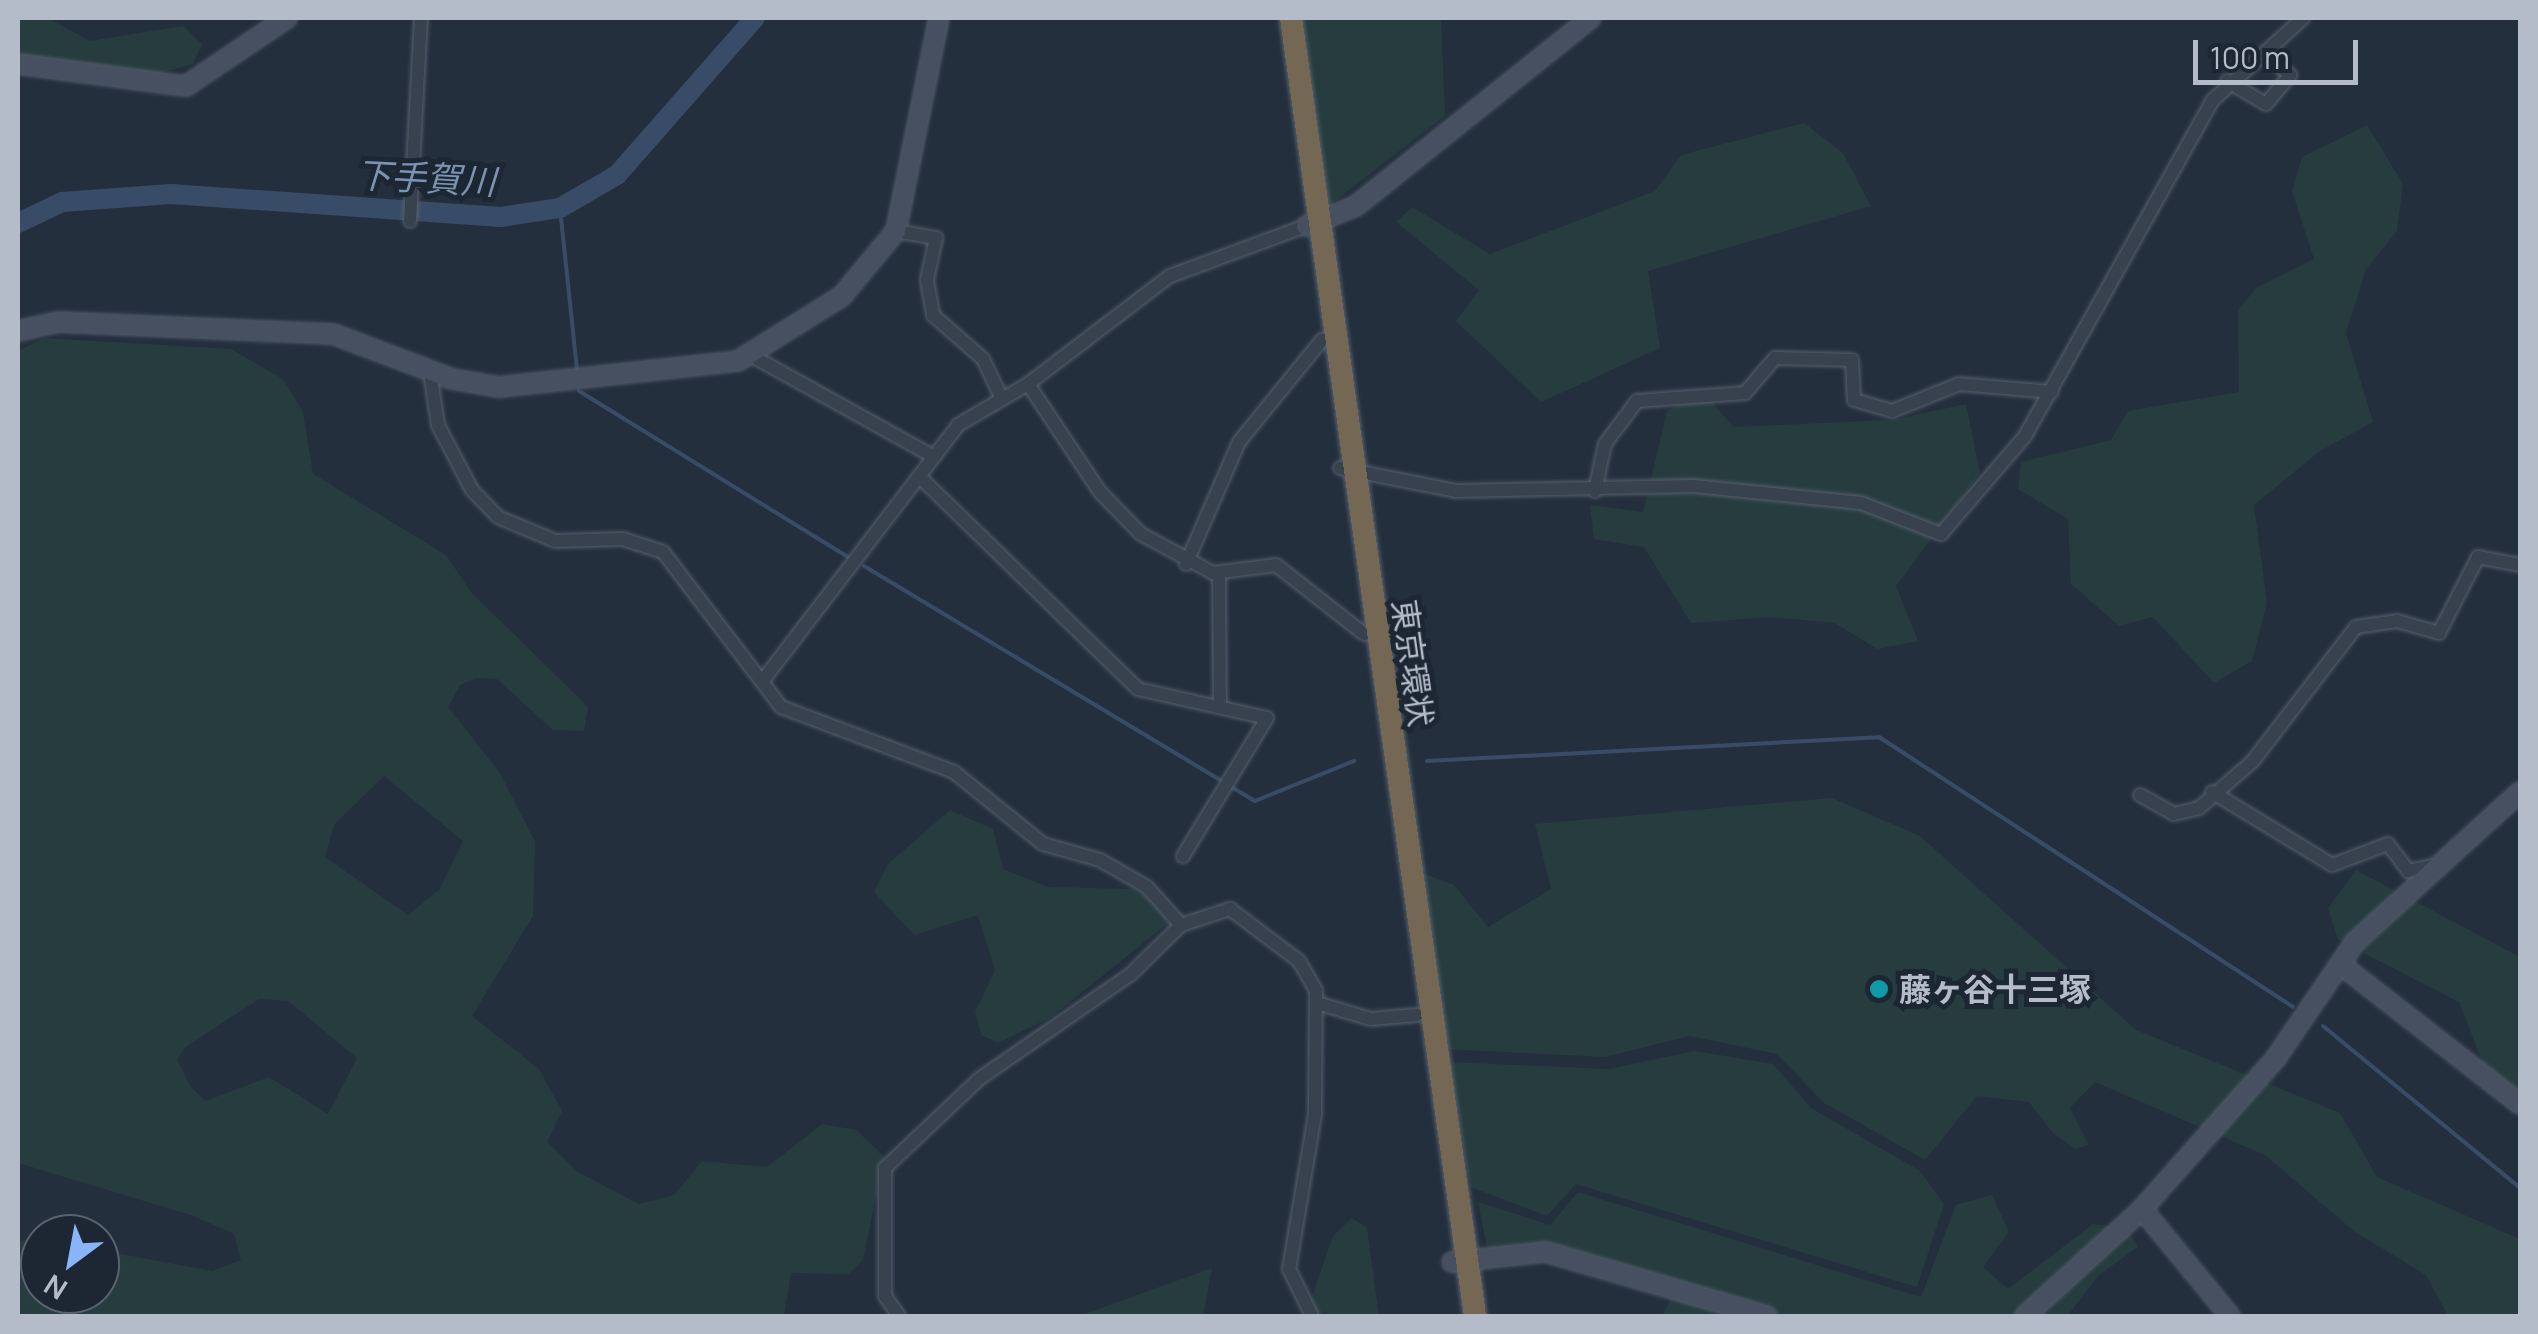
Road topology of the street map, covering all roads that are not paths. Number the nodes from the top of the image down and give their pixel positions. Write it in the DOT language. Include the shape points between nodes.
graph roads {
  1 [pos="288,18"];
  2 [pos="421,18"];
  3 [pos="940,18"];
  4 [pos="1277,18"];
  5 [pos="1291,18"];
  6 [pos="1591,18"];
  7 [pos="2303,18"];
  8 [pos="2265,53"];
  9 [pos="18,64"];
  10 [pos="2227,81"];
  11 [pos="410,221"];
  12 [pos="1313,224"];
  13 [pos="896,231"];
  14 [pos="18,331"];
  15 [pos="1322,340"];
  16 [pos="752,356"];
  17 [pos="430,372"];
  18 [pos="1028,384"];
  19 [pos="2052,392"];
  20 [pos="1002,399"];
  21 [pos="934,457"];
  22 [pos="1347,468"];
  23 [pos="923,480"];
  24 [pos="1596,492"];
  25 [pos="1186,564"];
  26 [pos="2520,565"];
  27 [pos="1219,573"];
  28 [pos="1364,634"];
  29 [pos="764,679"];
  30 [pos="1220,706"];
  31 [pos="2212,792"];
  32 [pos="2520,792"];
  33 [pos="2140,795"];
  34 [pos="1183,856"];
  35 [pos="2443,864"];
  36 [pos="1181,925"];
  37 [pos="2340,964"];
  38 [pos="1317,1003"];
  39 [pos="1417,1015"];
  40 [pos="2520,1104"];
  41 [pos="2142,1209"];
  42 [pos="1460,1261"];
  43 [pos="899,1316"];
  44 [pos="1312,1316"];
  45 [pos="1460,1316"];
  46 [pos="1475,1316"];
  47 [pos="1767,1316"];
  48 [pos="2025,1316"];
  49 [pos="2230,1316"];
  1 -- 9 [label="street" via="186,86"];
  2 -- 11 [label="street"];
  3 -- 13 [label="street"];
  4 -- 12 [label="highway, 東京環状"];
  5 -- 12 [label="highway, 東京環状"];
  6 -- 12 [label="street" via="1356,206"];
  7 -- 8 [label="street"];
  8 -- 10 [label="street"];
  8 -- 10 [label="street" via="2290,74 2266,104"];
  10 -- 19 [label="street"];
  12 -- 15 [label="highway, 東京環状"];
  12 -- 18 [label="street" via="1170,276"];
  12 -- 22 [label="highway, 東京環状"];
  13 -- 16 [label="street" via="853,286"];
  13 -- 20 [label="street" via="936,238 927,280 933,315 983,359"];
  14 -- 17 [label="street" via="58,322 333,334"];
  15 -- 22 [label="highway, 東京環状"];
  15 -- 25 [label="street" via="1239,442"];
  16 -- 17 [label="street" via="512,386"];
  16 -- 21 [label="street"];
  17 -- 29 [label="street" via="438,424 484,506 555,541 584,547 624,539 662,552"];
  18 -- 20 [label="street"];
  18 -- 25 [label="street" via="1114,509"];
  19 -- 24 [label="street" via="1942,534 1861,503 1693,486"];
  19 -- 24 [label="street" via="1959,384 1892,411 1854,400 1852,360 1775,358 1746,393 1636,401 1605,444"];
  20 -- 21 [label="street" via="958,425"];
  21 -- 23 [label="street"];
  22 -- 24 [label="street" via="1456,491"];
  22 -- 28 [label="highway, 東京環状"];
  22 -- 42 [label="highway, 東京環状"];
  23 -- 29 [label="street"];
  23 -- 30 [label="street" via="1126,680"];
  25 -- 27 [label="street"];
  26 -- 31 [label="street" via="2478,556 2439,633 2396,620 2356,627 2252,762"];
  27 -- 28 [label="street" via="1276,565"];
  27 -- 30 [label="street"];
  28 -- 39 [label="highway, 東京環状"];
  29 -- 36 [label="street" via="800,720 954,772 1042,844 1100,860 1147,887"];
  30 -- 34 [label="street" via="1266,718"];
  31 -- 33 [label="street" via="2186,814"];
  31 -- 35 [label="street" via="2332,865 2388,844 2408,870"];
  32 -- 35 [label="street"];
  35 -- 37 [label="street"];
  36 -- 38 [label="street" via="1230,910 1299,962"];
  36 -- 43 [label="street" via="1130,975 978,1079 885,1168 885,1296"];
  37 -- 40 [label="street"];
  37 -- 41 [label="street" via="2276,1058"];
  38 -- 39 [label="street" via="1371,1019"];
  38 -- 44 [label="street" via="1309,1174 1290,1270"];
  39 -- 42 [label="highway, 東京環状"];
  41 -- 48 [label="street"];
  41 -- 49 [label="street"];
  42 -- 45 [label="highway, 東京環状"];
  42 -- 46 [label="highway, 東京環状"];
  42 -- 47 [label="street" via="1562,1255"];
}
